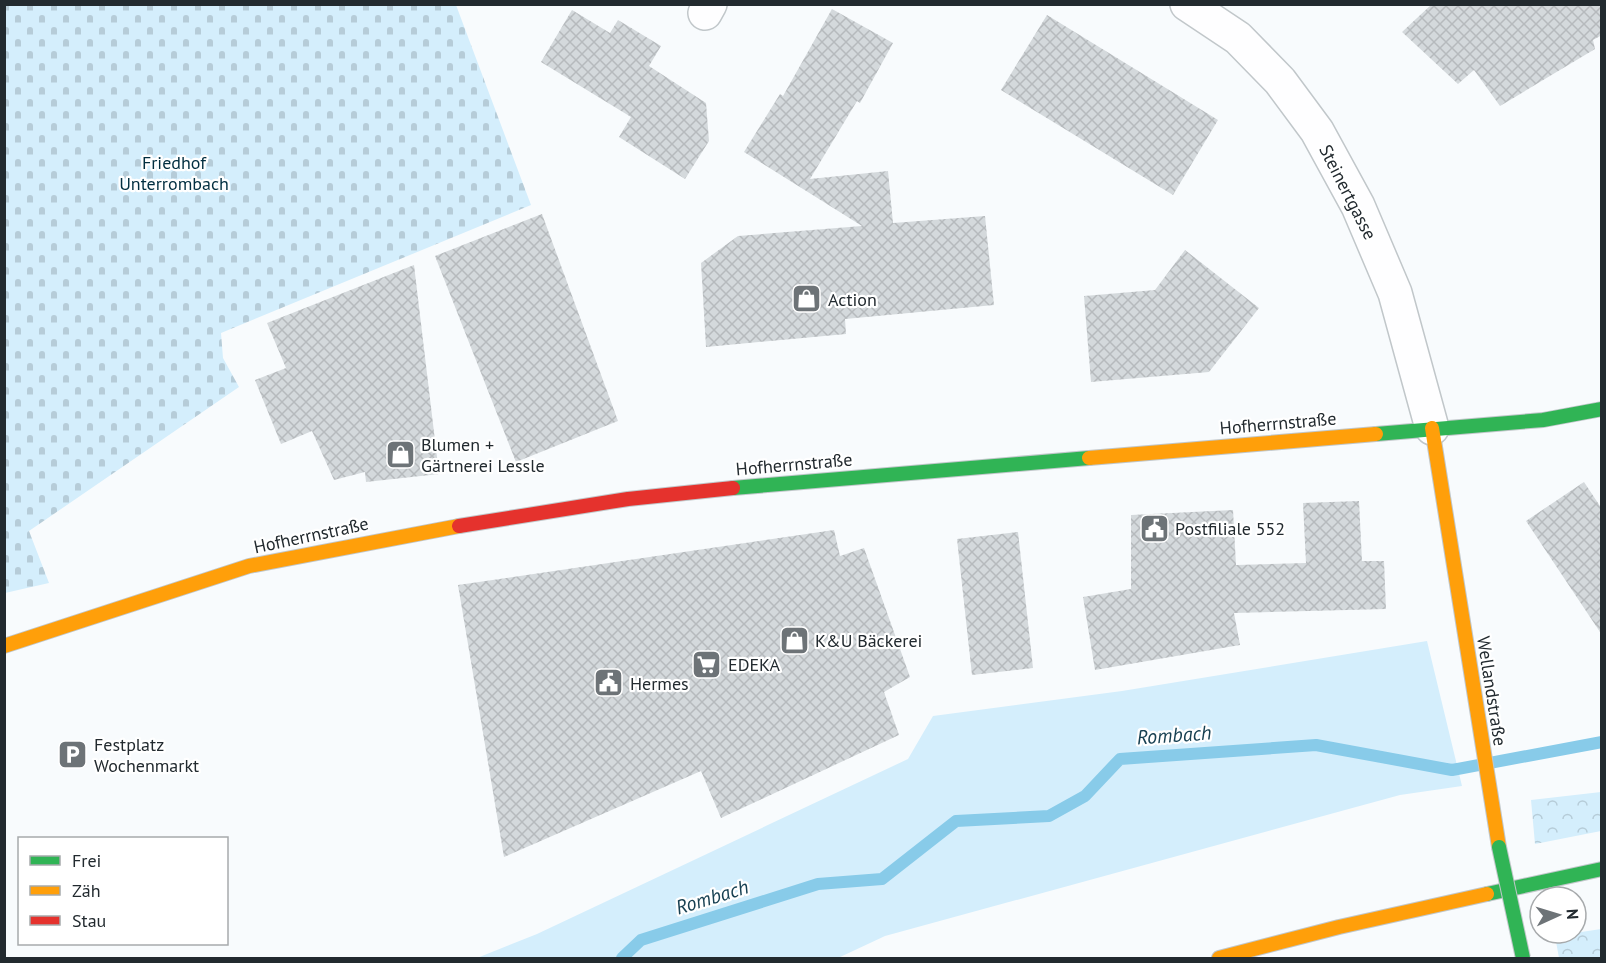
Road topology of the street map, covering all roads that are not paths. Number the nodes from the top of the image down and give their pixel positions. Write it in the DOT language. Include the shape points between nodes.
graph roads {
  1 [pos="1187,4"];
  2 [pos="1602,409"];
  3 [pos="1432,428"];
  4 [pos="4,646"];
  5 [pos="1602,869"];
  6 [pos="1220,958"];
  7 [pos="1523,958"];
  1 -- 3 [label="street, Steinertgasse" via="1238,38 1280,81 1317,131 1358,206 1395,293"];
  2 -- 3 [label="street, Hofherrnstraße" via="1543,420"];
  3 -- 4 [label="street, Hofherrnstraße" via="628,499 396,536 249,566"];
  3 -- 7 [label="street, Wellandstraße, bridge" via="1499,847"];
  5 -- 6 [label="street" via="1339,927"];
}
